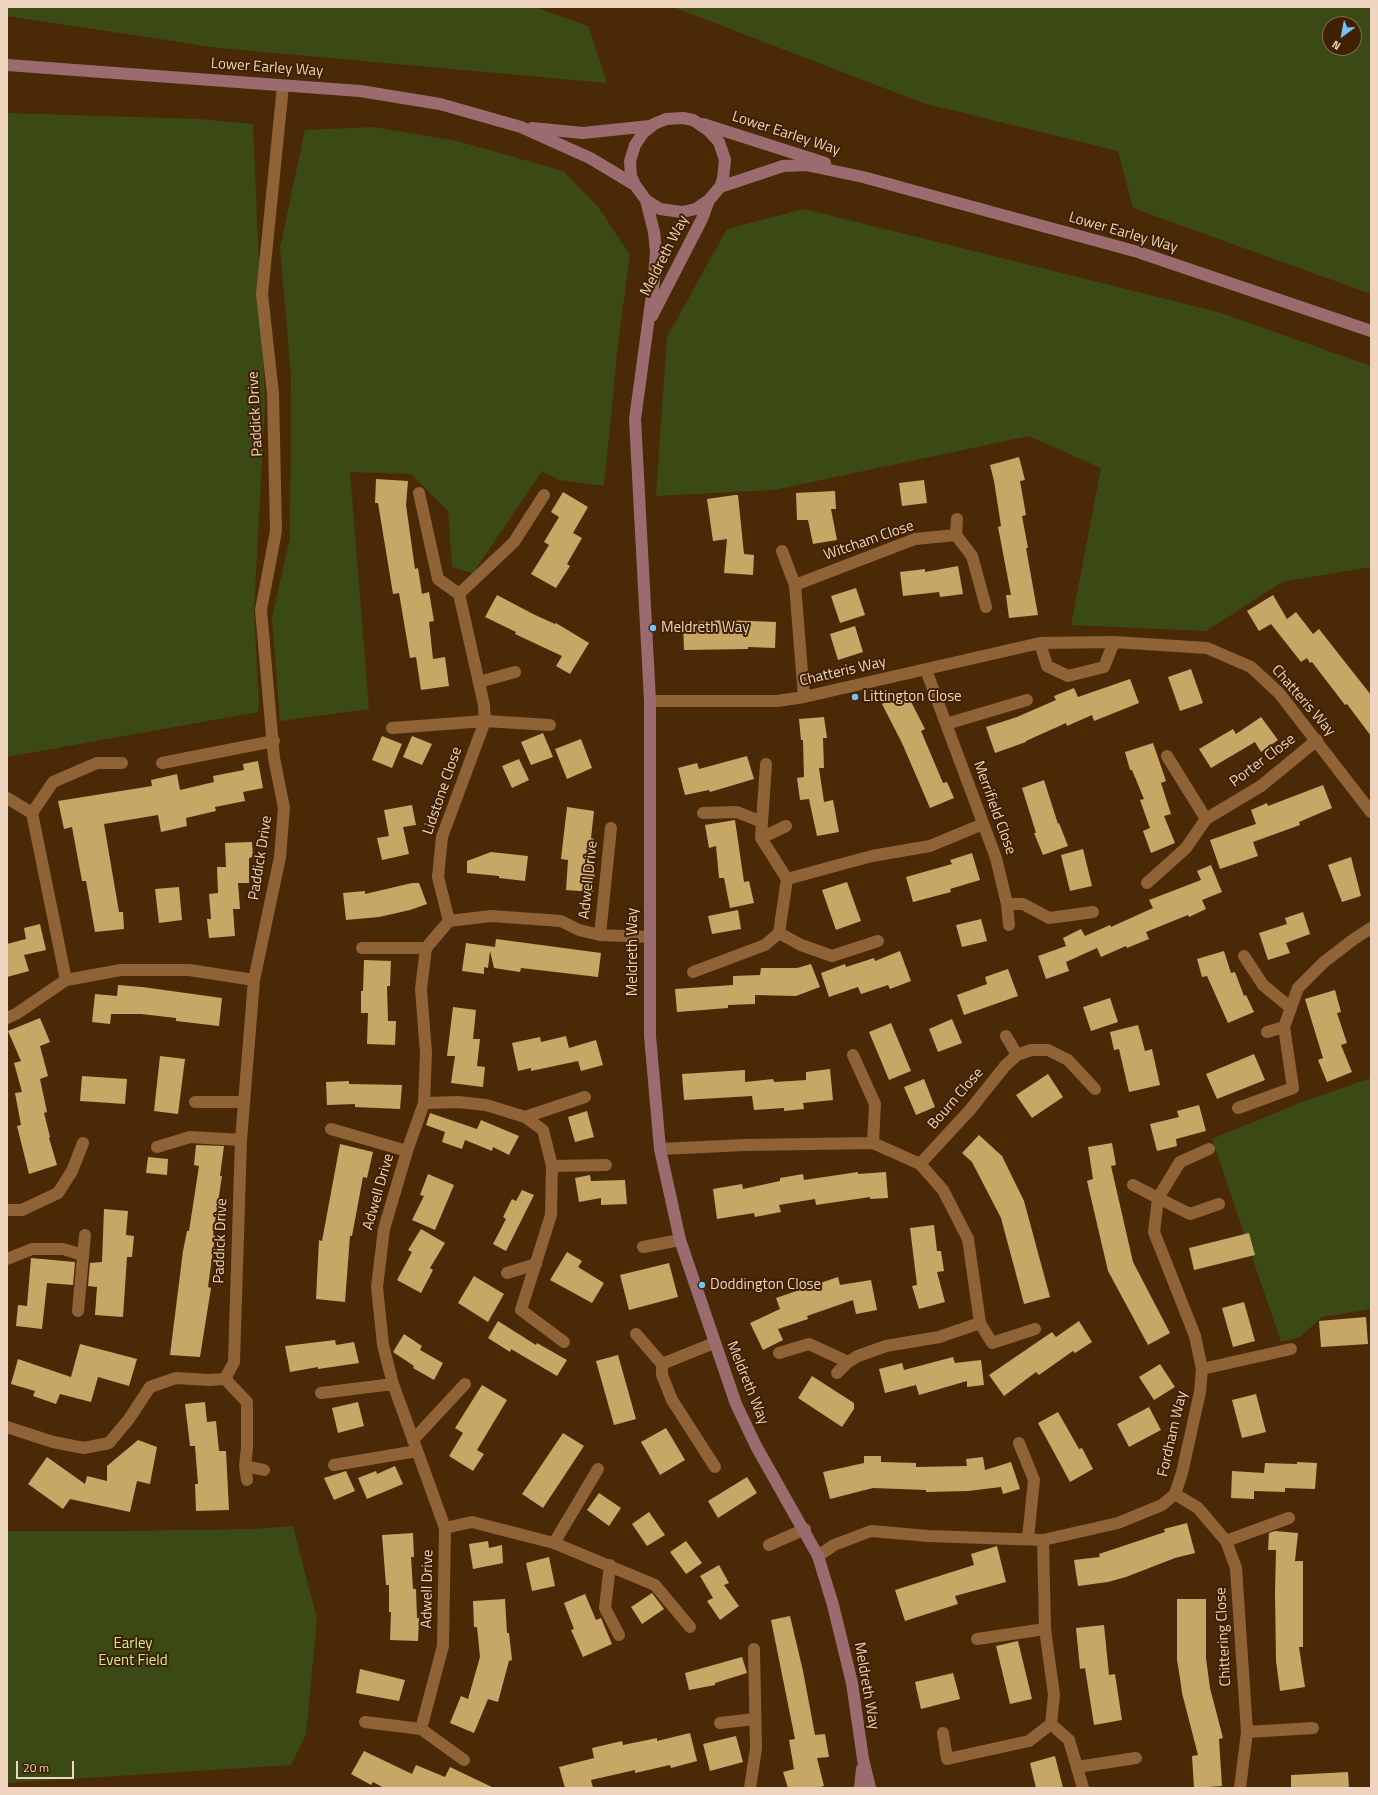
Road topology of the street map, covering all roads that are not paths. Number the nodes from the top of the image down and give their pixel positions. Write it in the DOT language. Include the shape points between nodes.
graph roads {
  1 [pos="7,66"];
  2 [pos="283,86"];
  3 [pos="697,122"];
  4 [pos="650,126"];
  5 [pos="521,127"];
  6 [pos="863,177"];
  7 [pos="635,185"];
  8 [pos="720,187"];
  9 [pos="646,200"];
  10 [pos="709,200"];
  11 [pos="647,326"];
  12 [pos="1371,331"];
  13 [pos="419,492"];
  14 [pos="544,495"];
  15 [pos="957,519"];
  16 [pos="956,536"];
  17 [pos="782,551"];
  18 [pos="795,585"];
  19 [pos="459,594"];
  20 [pos="986,607"];
  21 [pos="1114,642"];
  22 [pos="1040,643"];
  23 [pos="926,670"];
  24 [pos="515,672"];
  25 [pos="479,682"];
  26 [pos="804,698"];
  27 [pos="1027,700"];
  28 [pos="650,701"];
  29 [pos="485,721"];
  30 [pos="946,724"];
  31 [pos="550,725"];
  32 [pos="392,728"];
  33 [pos="1317,740"];
  34 [pos="274,741"];
  35 [pos="1167,756"];
  36 [pos="122,763"];
  37 [pos="162,763"];
  38 [pos="766,764"];
  39 [pos="7,798"];
  40 [pos="703,812"];
  41 [pos="1371,812"];
  42 [pos="32,813"];
  43 [pos="1206,819"];
  44 [pos="762,822"];
  45 [pos="983,824"];
  46 [pos="786,826"];
  47 [pos="611,828"];
  48 [pos="761,838"];
  49 [pos="787,879"];
  50 [pos="1147,882"];
  51 [pos="1007,904"];
  52 [pos="1093,912"];
  53 [pos="449,921"];
  54 [pos="1009,925"];
  55 [pos="1371,928"];
  56 [pos="779,933"];
  57 [pos="600,935"];
  58 [pos="649,938"];
  59 [pos="878,941"];
  60 [pos="362,948"];
  61 [pos="426,948"];
  62 [pos="1244,956"];
  63 [pos="693,972"];
  64 [pos="66,980"];
  65 [pos="254,980"];
  66 [pos="1291,1008"];
  67 [pos="7,1018"];
  68 [pos="1284,1027"];
  69 [pos="1267,1032"];
  70 [pos="1006,1036"];
  71 [pos="853,1055"];
  72 [pos="1017,1055"];
  73 [pos="1095,1089"];
  74 [pos="585,1097"];
  75 [pos="194,1102"];
  76 [pos="244,1102"];
  77 [pos="424,1103"];
  78 [pos="1238,1108"];
  79 [pos="525,1117"];
  80 [pos="331,1129"];
  81 [pos="241,1140"];
  82 [pos="83,1143"];
  83 [pos="873,1144"];
  84 [pos="157,1147"];
  85 [pos="660,1149"];
  86 [pos="1209,1149"];
  87 [pos="407,1151"];
  88 [pos="920,1164"];
  89 [pos="606,1165"];
  90 [pos="552,1166"];
  91 [pos="1133,1185"];
  92 [pos="1158,1198"];
  93 [pos="1219,1204"];
  94 [pos="7,1210"];
  95 [pos="85,1235"];
  96 [pos="680,1240"];
  97 [pos="643,1247"];
  98 [pos="83,1255"];
  99 [pos="7,1259"];
  100 [pos="536,1264"];
  101 [pos="507,1273"];
  102 [pos="78,1311"];
  103 [pos="980,1323"];
  104 [pos="1035,1329"];
  105 [pos="636,1334"];
  106 [pos="564,1342"];
  107 [pos="714,1343"];
  108 [pos="1291,1349"];
  109 [pos="779,1353"];
  110 [pos="848,1362"];
  111 [pos="662,1364"];
  112 [pos="1202,1369"];
  113 [pos="837,1373"];
  114 [pos="224,1379"];
  115 [pos="393,1384"];
  116 [pos="465,1384"];
  117 [pos="321,1393"];
  118 [pos="7,1427"];
  119 [pos="1019,1443"];
  120 [pos="415,1445"];
  121 [pos="334,1465"];
  122 [pos="245,1466"];
  123 [pos="714,1468"];
  124 [pos="598,1469"];
  125 [pos="264,1470"];
  126 [pos="247,1480"];
  127 [pos="1175,1494"];
  128 [pos="1289,1518"];
  129 [pos="445,1528"];
  130 [pos="804,1529"];
  131 [pos="1028,1538"];
  132 [pos="1042,1540"];
  133 [pos="1226,1541"];
  134 [pos="554,1543"];
  135 [pos="769,1545"];
  136 [pos="818,1556"];
  137 [pos="610,1565"];
  138 [pos="690,1627"];
  139 [pos="1045,1629"];
  140 [pos="619,1635"];
  141 [pos="977,1639"];
  142 [pos="754,1649"];
  143 [pos="754,1719"];
  144 [pos="365,1722"];
  145 [pos="720,1724"];
  146 [pos="1050,1724"];
  147 [pos="1313,1728"];
  148 [pos="421,1729"];
  149 [pos="1247,1732"];
  150 [pos="943,1733"];
  151 [pos="1136,1758"];
  152 [pos="863,1759"];
  153 [pos="464,1760"];
  154 [pos="1076,1767"];
  155 [pos="750,1788"];
  156 [pos="860,1788"];
  157 [pos="870,1788"];
  158 [pos="1082,1788"];
  159 [pos="1240,1788"];
  1 -- 2 [label="main road, Lower Earley Way"];
  2 -- 5 [label="main road, Lower Earley Way" via="360,91 433,103"];
  2 -- 34 [label="street, Paddick Drive" via="262,294 273,394 276,531 261,610"];
  3 -- 4 [label="main road" via="683,118 666,119"];
  3 -- 6 [label="main road, Lower Earley Way" via="805,155"];
  3 -- 8 [label="main road" via="719,142 725,160"];
  4 -- 5 [label="main road, Lower Earley Way" via="583,133"];
  4 -- 7 [label="main road" via="635,145 632,156 631,176"];
  5 -- 7 [label="main road, Lower Earley Way" via="590,158"];
  6 -- 8 [label="main road, Lower Earley Way" via="806,165 783,166"];
  6 -- 12 [label="main road, Lower Earley Way" via="1138,252"];
  7 -- 9 [label="main road"];
  8 -- 10 [label="main road"];
  9 -- 10 [label="main road" via="660,209 682,212 696,209"];
  9 -- 11 [label="main road, Meldreth Way" via="656,251"];
  10 -- 11 [label="main road, Meldreth Way" via="702,219"];
  11 -- 28 [label="main road, Meldreth Way" via="635,419"];
  13 -- 19 [label="street" via="438,579"];
  14 -- 19 [label="street" via="514,542"];
  15 -- 16 [label="street"];
  16 -- 18 [label="street, Witcham Close" via="916,539"];
  16 -- 20 [label="street" via="972,556"];
  17 -- 18 [label="street"];
  18 -- 26 [label="street"];
  19 -- 25 [label="street, Lidstone Close"];
  21 -- 22 [label="street, Chatteris Way"];
  21 -- 22 [label="street" via="1104,667 1068,676 1047,666"];
  21 -- 33 [label="street, Chatteris Way" via="1207,648 1251,667 1279,693"];
  22 -- 23 [label="street, Chatteris Way"];
  23 -- 26 [label="street, Chatteris Way"];
  23 -- 30 [label="street, Merrifield Close"];
  24 -- 25 [label="street"];
  25 -- 29 [label="street, Lidstone Close"];
  26 -- 28 [label="street, Chatteris Way" via="777,701"];
  27 -- 30 [label="street"];
  28 -- 58 [label="main road, Meldreth Way"];
  29 -- 31 [label="street, Lidstone Close"];
  29 -- 32 [label="street, Lidstone Close"];
  29 -- 53 [label="street, Lidstone Close" via="442,837 438,877"];
  30 -- 45 [label="street, Merrifield Close"];
  33 -- 41 [label="street, Chatteris Way"];
  33 -- 43 [label="street, Porter Close" via="1261,786"];
  34 -- 37 [label="street"];
  34 -- 65 [label="street, Paddick Drive" via="274,758 284,808 280,857"];
  35 -- 43 [label="street"];
  36 -- 42 [label="street" via="97,763 53,782"];
  38 -- 44 [label="street"];
  39 -- 42 [label="street"];
  40 -- 44 [label="street" via="737,812"];
  42 -- 64 [label="street"];
  43 -- 50 [label="street, Porter Close" via="1186,848"];
  44 -- 48 [label="street"];
  45 -- 49 [label="street" via="930,846 872,856"];
  45 -- 51 [label="street, Merrifield Close" via="996,858"];
  46 -- 48 [label="street"];
  47 -- 57 [label="street, Adwell Drive"];
  48 -- 49 [label="street"];
  49 -- 56 [label="street"];
  51 -- 52 [label="street" via="1023,904 1049,918"];
  51 -- 54 [label="street, Merrifield Close"];
  53 -- 57 [label="street, Adwell Drive" via="491,916 561,921 579,930"];
  53 -- 61 [label="street"];
  55 -- 66 [label="street" via="1324,962 1298,988"];
  56 -- 59 [label="street" via="801,945 832,956"];
  56 -- 63 [label="street" via="765,945"];
  57 -- 58 [label="street, Adwell Drive"];
  58 -- 85 [label="main road, Meldreth Way" via="650,1036"];
  60 -- 61 [label="street"];
  61 -- 77 [label="street, Adwell Drive" via="421,989 426,1053"];
  62 -- 66 [label="street" via="1263,985"];
  64 -- 65 [label="street" via="121,970 189,970"];
  64 -- 67 [label="street"];
  65 -- 76 [label="street, Paddick Drive"];
  66 -- 68 [label="street"];
  68 -- 69 [label="street"];
  68 -- 78 [label="street" via="1293,1088"];
  70 -- 72 [label="street"];
  71 -- 83 [label="street" via="875,1104"];
  72 -- 73 [label="street, Bourn Close" via="1031,1050 1048,1050 1068,1060"];
  72 -- 88 [label="street, Bourn Close" via="1005,1066 970,1111"];
  74 -- 79 [label="street"];
  75 -- 76 [label="street"];
  76 -- 81 [label="street, Paddick Drive"];
  77 -- 79 [label="street" via="479,1104"];
  77 -- 87 [label="street, Adwell Drive"];
  79 -- 90 [label="street" via="543,1130"];
  80 -- 87 [label="street, Adwell Drive"];
  81 -- 84 [label="street" via="190,1137"];
  81 -- 114 [label="street, Paddick Drive" via="234,1362"];
  82 -- 94 [label="street" via="72,1171 58,1193 22,1210"];
  83 -- 85 [label="street" via="745,1144"];
  83 -- 88 [label="street"];
  85 -- 96 [label="main road, Meldreth Way"];
  86 -- 92 [label="street, Fordham Way" via="1180,1162"];
  87 -- 115 [label="street, Adwell Drive" via="384,1229 377,1287 382,1345"];
  88 -- 103 [label="street" via="943,1190 968,1239"];
  89 -- 90 [label="street"];
  90 -- 100 [label="street" via="551,1215"];
  91 -- 92 [label="street"];
  92 -- 93 [label="street" via="1190,1214"];
  92 -- 112 [label="street, Fordham Way" via="1154,1232 1195,1336"];
  95 -- 98 [label="street"];
  96 -- 97 [label="street"];
  96 -- 107 [label="main road, Meldreth Way"];
  98 -- 99 [label="street" via="63,1249 32,1249"];
  98 -- 102 [label="street"];
  100 -- 101 [label="street"];
  100 -- 106 [label="street" via="521,1310"];
  103 -- 104 [label="street" via="992,1343"];
  103 -- 110 [label="street" via="939,1337 886,1346"];
  105 -- 111 [label="street"];
  107 -- 111 [label="street"];
  107 -- 130 [label="main road, Meldreth Way" via="749,1432"];
  108 -- 112 [label="street"];
  109 -- 110 [label="street" via="809,1344"];
  110 -- 113 [label="street"];
  111 -- 123 [label="street" via="662,1376 672,1400"];
  112 -- 127 [label="street, Fordham Way" via="1200,1392"];
  114 -- 118 [label="street" via="176,1378 150,1387 109,1443 84,1448 53,1442"];
  114 -- 122 [label="street" via="247,1402"];
  115 -- 117 [label="street"];
  115 -- 120 [label="street, Adwell Drive"];
  116 -- 120 [label="street"];
  119 -- 131 [label="street" via="1034,1480"];
  120 -- 121 [label="street"];
  120 -- 129 [label="street, Adwell Drive"];
  122 -- 125 [label="street"];
  122 -- 126 [label="street"];
  124 -- 134 [label="street"];
  127 -- 132 [label="street, Fordham Way" via="1162,1505 1118,1523"];
  127 -- 133 [label="street, Chittering Close" via="1198,1508"];
  128 -- 133 [label="street"];
  129 -- 134 [label="street" via="472,1522"];
  129 -- 148 [label="street, Adwell Drive" via="443,1646"];
  130 -- 135 [label="street"];
  130 -- 136 [label="main road, Meldreth Way"];
  131 -- 132 [label="street, Fordham Way"];
  131 -- 136 [label="street, Fordham Way" via="928,1536 871,1531 834,1545"];
  132 -- 139 [label="street"];
  133 -- 149 [label="street, Chittering Close" via="1236,1568"];
  134 -- 137 [label="street"];
  136 -- 152 [label="main road, Meldreth Way" via="834,1605 852,1683"];
  137 -- 138 [label="street" via="655,1585"];
  137 -- 140 [label="street" via="605,1608"];
  139 -- 141 [label="street"];
  139 -- 146 [label="street" via="1054,1695"];
  142 -- 143 [label="street"];
  143 -- 145 [label="street"];
  143 -- 155 [label="street" via="756,1748"];
  144 -- 148 [label="street"];
  146 -- 150 [label="street" via="1029,1741 947,1759"];
  146 -- 154 [label="street" via="1069,1740"];
  147 -- 149 [label="street"];
  148 -- 153 [label="street"];
  149 -- 159 [label="street, Chittering Close"];
  151 -- 154 [label="street"];
  152 -- 156 [label="main road, Meldreth Way"];
  152 -- 157 [label="main road, Meldreth Way"];
  154 -- 158 [label="street"];
}
